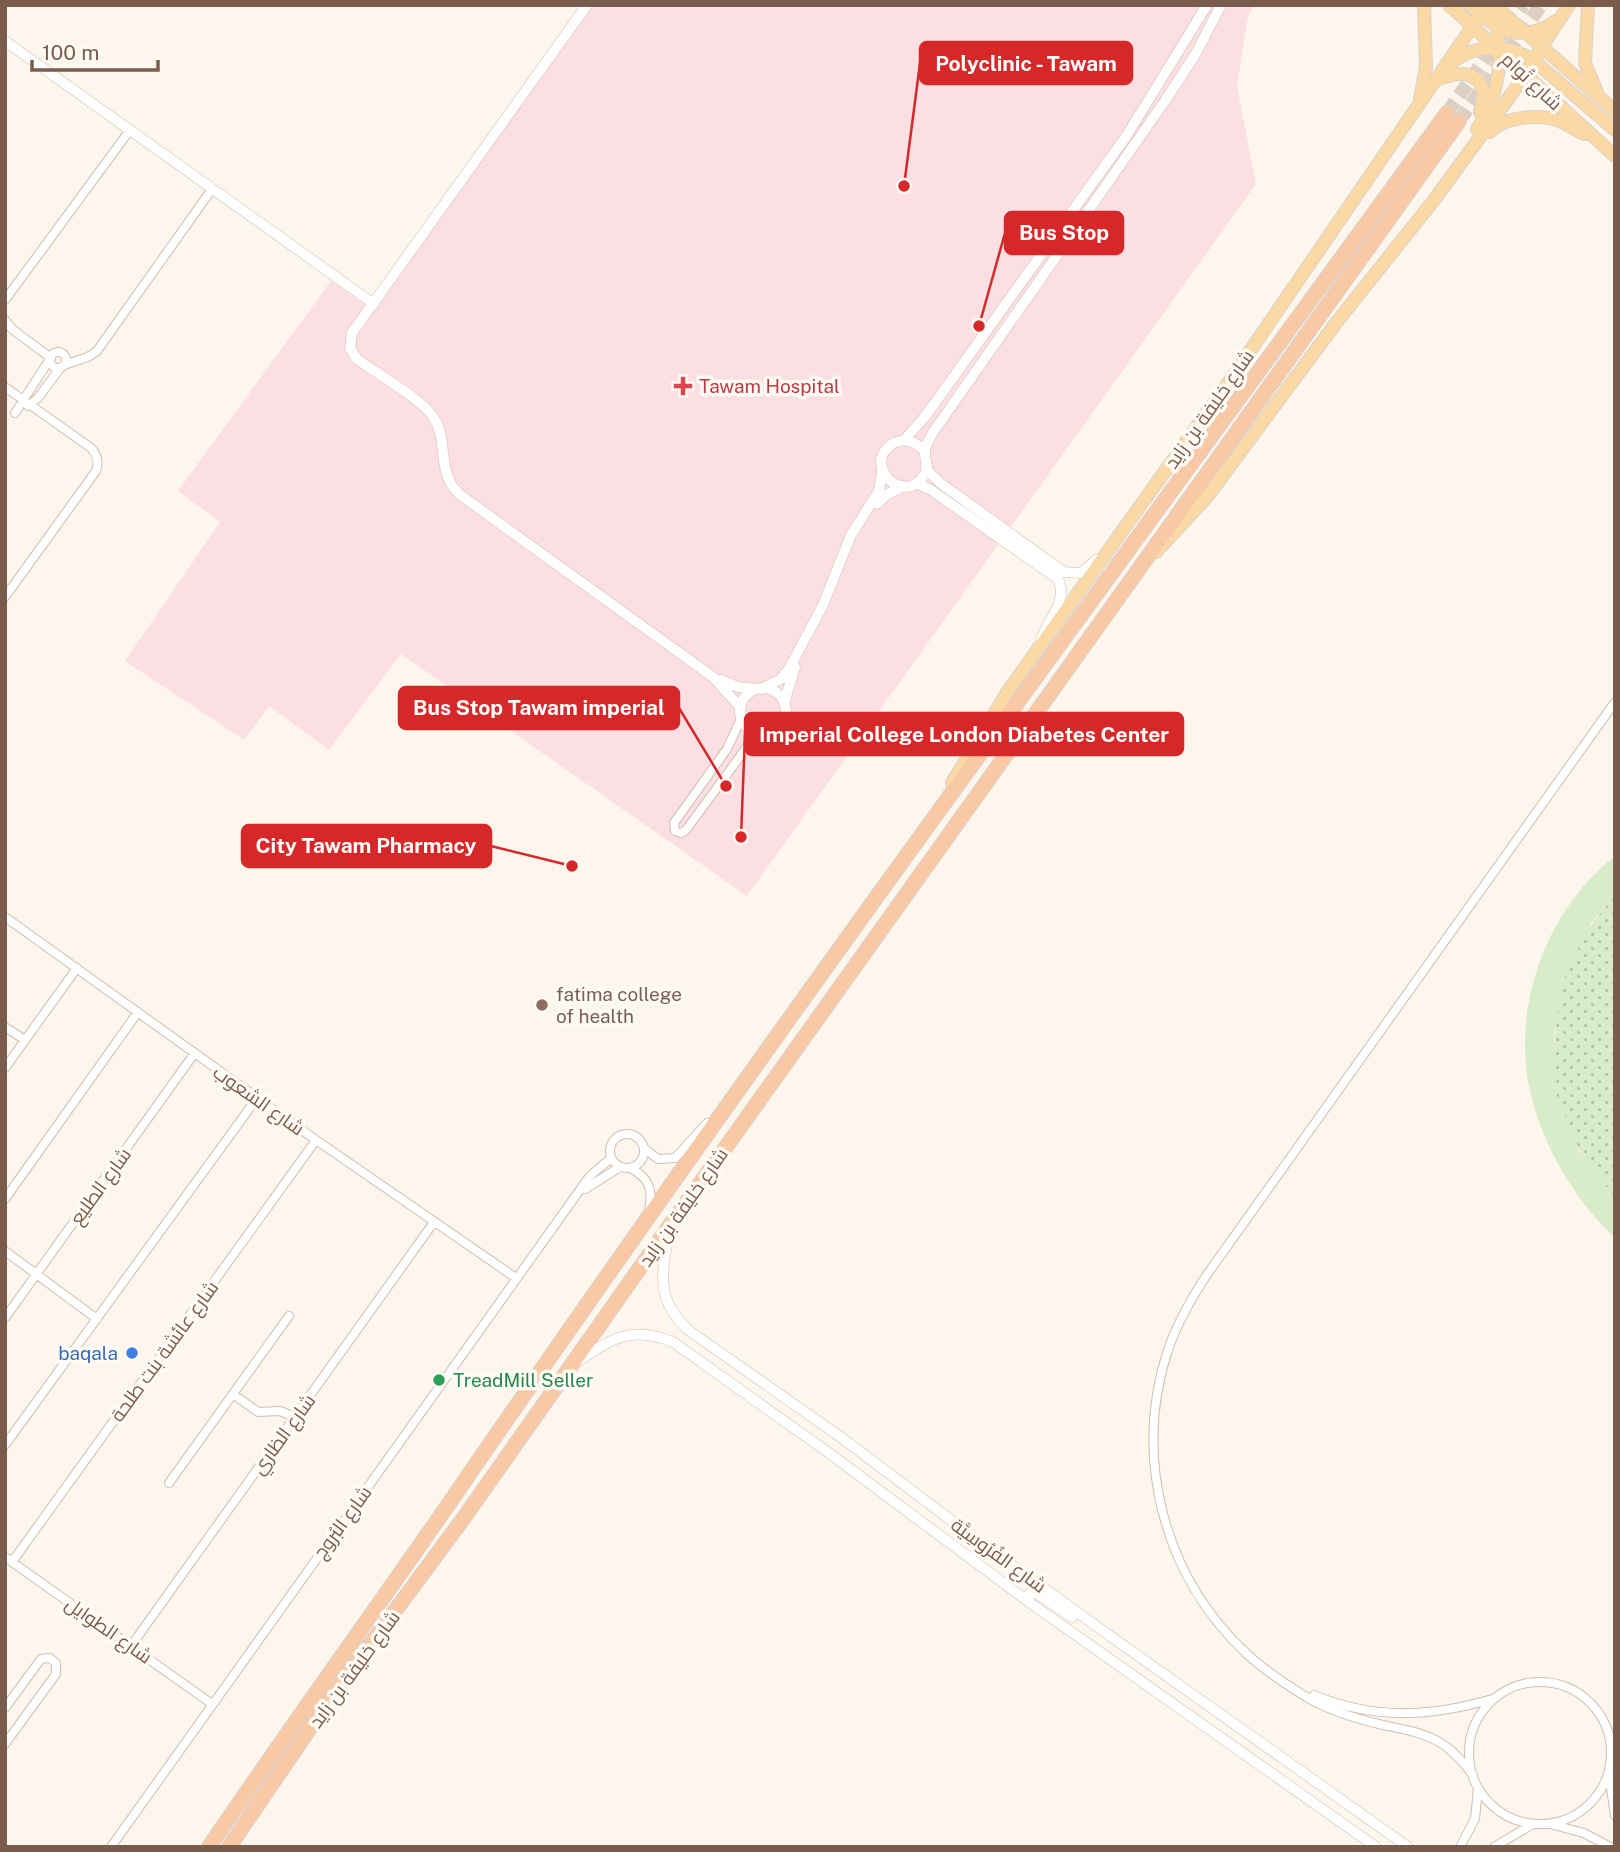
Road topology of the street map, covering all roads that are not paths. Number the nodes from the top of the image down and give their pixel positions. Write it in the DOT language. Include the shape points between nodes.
graph roads {
  1 [pos="587,5"];
  2 [pos="1207,5"];
  3 [pos="1222,5"];
  4 [pos="1424,5"];
  5 [pos="1449,5"];
  6 [pos="1470,5"];
  7 [pos="1513,5"];
  8 [pos="1588,5"];
  9 [pos="1488,8"];
  10 [pos="1566,10"];
  11 [pos="1472,27"];
  12 [pos="1497,27"];
  13 [pos="1517,29"];
  14 [pos="5,41"];
  15 [pos="1541,46"];
  16 [pos="1499,49"];
  17 [pos="1517,52"];
  18 [pos="1533,60"];
  19 [pos="1444,68"];
  20 [pos="1524,74"];
  21 [pos="1436,80"];
  22 [pos="1600,99"];
  23 [pos="1418,107"];
  24 [pos="1615,111"];
  25 [pos="130,130"];
  26 [pos="1615,130"];
  27 [pos="1473,135"];
  28 [pos="1597,140"];
  29 [pos="1615,156"];
  30 [pos="1453,175"];
  31 [pos="212,189"];
  32 [pos="1034,265"];
  33 [pos="5,300"];
  34 [pos="1026,302"];
  35 [pos="374,304"];
  36 [pos="5,320"];
  37 [pos="52,356"];
  38 [pos="63,363"];
  39 [pos="5,387"];
  40 [pos="27,402"];
  41 [pos="17,414"];
  42 [pos="904,440"];
  43 [pos="925,452"];
  44 [pos="927,465"];
  45 [pos="882,472"];
  46 [pos="916,483"];
  47 [pos="903,486"];
  48 [pos="1107,551"];
  49 [pos="1138,568"];
  50 [pos="5,597"];
  51 [pos="1039,646"];
  52 [pos="713,677"];
  53 [pos="759,689"];
  54 [pos="1615,702"];
  55 [pos="784,703"];
  56 [pos="740,707"];
  57 [pos="741,719"];
  58 [pos="764,734"];
  59 [pos="936,816"];
  60 [pos="5,917"];
  61 [pos="77,968"];
  62 [pos="138,1012"];
  63 [pos="5,1027"];
  64 [pos="25,1040"];
  65 [pos="194,1054"];
  66 [pos="5,1068"];
  67 [pos="737,1090"];
  68 [pos="257,1098"];
  69 [pos="316,1140"];
  70 [pos="645,1149"];
  71 [pos="611,1158"];
  72 [pos="620,1167"];
  73 [pos="630,1168"];
  74 [pos="5,1199"];
  75 [pos="575,1199"];
  76 [pos="648,1217"];
  77 [pos="673,1221"];
  78 [pos="434,1222"];
  79 [pos="5,1251"];
  80 [pos="36,1274"];
  81 [pos="516,1278"];
  82 [pos="289,1316"];
  83 [pos="5,1318"];
  84 [pos="97,1319"];
  85 [pos="570,1367"];
  86 [pos="233,1394"];
  87 [pos="295,1416"];
  88 [pos="5,1445"];
  89 [pos="169,1483"];
  90 [pos="9,1559"];
  91 [pos="1029,1602"];
  92 [pos="1113,1638"];
  93 [pos="131,1646"];
  94 [pos="1301,1692"];
  95 [pos="1495,1699"];
  96 [pos="212,1704"];
  97 [pos="5,1708"];
  98 [pos="5,1744"];
  99 [pos="1609,1773"];
  100 [pos="1473,1775"];
  101 [pos="1478,1788"];
  102 [pos="1615,1816"];
  103 [pos="1534,1824"];
  104 [pos="1547,1824"];
  105 [pos="111,1847"];
  106 [pos="209,1847"];
  107 [pos="229,1847"];
  108 [pos="1376,1847"];
  109 [pos="1408,1847"];
  110 [pos="1460,1847"];
  111 [pos="1494,1847"];
  112 [pos="1610,1847"];
  1 -- 35 [label="street"];
  2 -- 32 [label="street" via="1126,135"];
  3 -- 34 [label="street" via="1165,101"];
  4 -- 23 [label="main road" via="1426,68"];
  5 -- 11 [label="main road, شارع تُوام"];
  6 -- 9 [label="main road"];
  7 -- 13 [label="main road"];
  8 -- 22 [label="main road" via="1585,63"];
  9 -- 11 [label="main road, شارع خليفة بن زايد"];
  9 -- 12 [label="main road"];
  9 -- 13 [label="main road, شارع تُوام"];
  10 -- 13 [label="main road" via="1546,27"];
  10 -- 15 [label="main road, شارع خليفة بن زايد"];
  11 -- 16 [label="main road, شارع تُوام"];
  11 -- 19 [label="main road, شارع خليفة بن زايد"];
  12 -- 13 [label="main road"];
  12 -- 16 [label="main road"];
  13 -- 15 [label="main road, شارع تُوام"];
  13 -- 17 [label="main road"];
  14 -- 25 [label="street"];
  15 -- 18 [label="main road, شارع خليفة بن زايد"];
  15 -- 22 [label="main road, شارع تُوام"];
  16 -- 17 [label="main road"];
  16 -- 19 [label="main road" via="1469,52"];
  16 -- 20 [label="main road, شارع تُوام"];
  16 -- 27 [label="main road" via="1493,99"];
  17 -- 18 [label="main road"];
  17 -- 20 [label="main road"];
  18 -- 20 [label="main road, شارع خليفة بن زايد"];
  18 -- 26 [label="main road"];
  19 -- 21 [label="main road, شارع خليفة بن زايد"];
  20 -- 28 [label="main road, شارع تُوام"];
  20 -- 30 [label="main road, شارع خليفة بن زايد"];
  21 -- 23 [label="main road, شارع خليفة بن زايد"];
  21 -- 27 [label="main road" via="1464,73 1482,85 1485,98"];
  22 -- 24 [label="main road, شارع تُوام"];
  23 -- 48 [label="main road, شارع خليفة بن زايد"];
  25 -- 31 [label="street"];
  25 -- 33 [label="street"];
  27 -- 30 [label="main road"];
  28 -- 29 [label="main road, شارع تُوام"];
  28 -- 30 [label="main road" via="1551,119 1506,121 1495,127"];
  30 -- 49 [label="main road, شارع خليفة بن زايد" via="1206,497"];
  31 -- 35 [label="street"];
  31 -- 38 [label="street" via="101,346 93,354"];
  32 -- 34 [label="street" via="1038,274"];
  32 -- 42 [label="street" via="925,418"];
  34 -- 43 [label="street" via="932,434"];
  35 -- 52 [label="street" via="352,334 350,348 357,359 433,416 446,475 454,490"];
  36 -- 37 [label="street"];
  37 -- 38 [label="street" via="60,353"];
  37 -- 38 [label="street" via="53,366"];
  37 -- 40 [label="street" via="29,389"];
  38 -- 40 [label="street"];
  39 -- 40 [label="street"];
  40 -- 41 [label="street"];
  40 -- 50 [label="street" via="91,448 98,465"];
  42 -- 43 [label="street"];
  42 -- 45 [label="street" via="885,450"];
  43 -- 44 [label="street"];
  44 -- 46 [label="street"];
  44 -- 48 [label="street" via="940,483 1064,572 1081,573"];
  45 -- 47 [label="street" via="890,482"];
  45 -- 53 [label="street" via="877,497 856,525 790,667 776,683"];
  46 -- 47 [label="street"];
  46 -- 51 [label="street" via="1058,579 1061,598"];
  47 -- 55 [label="street" via="877,503 861,527 831,601 794,669"];
  48 -- 51 [label="main road, شارع خليفة بن زايد"];
  49 -- 59 [label="highway, شارع خليفة بن زايد" via="1453,117"];
  49 -- 77 [label="highway, شارع خليفة بن زايد"];
  51 -- 59 [label="main road, شارع خليفة بن زايد" via="988,721"];
  52 -- 53 [label="street"];
  52 -- 56 [label="street"];
  53 -- 55 [label="street" via="775,692"];
  53 -- 56 [label="street" via="747,694"];
  54 -- 94 [label="street" via="1206,1276 1169,1346 1156,1401 1153,1454 1172,1544 1194,1588 1228,1634 1261,1665"];
  55 -- 58 [label="street" via="782,723"];
  56 -- 57 [label="street"];
  57 -- 58 [label="street" via="750,731"];
  57 -- 58 [label="street" via="727,749 674,823 676,831 686,830 747,747"];
  59 -- 67 [label="highway, شارع خليفة بن زايد"];
  60 -- 61 [label="street, شارع الشعوب"];
  61 -- 62 [label="street, شارع الشعوب"];
  61 -- 64 [label="street"];
  62 -- 65 [label="street, شارع الشعوب"];
  62 -- 74 [label="street"];
  63 -- 64 [label="street"];
  64 -- 66 [label="street"];
  65 -- 68 [label="street, شارع الشعوب"];
  65 -- 80 [label="street, شارع الطليع"];
  67 -- 70 [label="street" via="678,1156 658,1159"];
  67 -- 76 [label="highway, شارع خليفة بن زايد"];
  68 -- 69 [label="street, شارع الشعوب"];
  68 -- 84 [label="street"];
  69 -- 78 [label="street, شارع الشعوب"];
  69 -- 90 [label="street, شارع عائشة بنت طلحة"];
  70 -- 71 [label="street" via="635,1135 622,1134 612,1142"];
  70 -- 73 [label="street" via="642,1161"];
  71 -- 72 [label="street"];
  71 -- 75 [label="street, شارع البُروج" via="590,1176"];
  72 -- 73 [label="street"];
  72 -- 75 [label="street, شارع البُروج"];
  73 -- 76 [label="street" via="650,1185"];
  75 -- 81 [label="street, شارع البُروج"];
  76 -- 106 [label="highway, شارع خليفة بن زايد"];
  77 -- 85 [label="highway, شارع خليفة بن زايد"];
  77 -- 92 [label="street, شارع الفُرُوسِيَّة" via="662,1278 669,1305 682,1325"];
  78 -- 81 [label="street, شارع الشعوب"];
  78 -- 87 [label="street, شارع الظاري"];
  79 -- 80 [label="street"];
  80 -- 83 [label="street, شارع الطليع"];
  80 -- 84 [label="street"];
  81 -- 96 [label="street, شارع البُروج"];
  82 -- 86 [label="street"];
  84 -- 88 [label="street"];
  85 -- 91 [label="street, شارع الفُرُوسِيَّة" via="624,1334 673,1342"];
  85 -- 107 [label="highway, شارع خليفة بن زايد" via="329,1700"];
  86 -- 87 [label="street" via="258,1412"];
  86 -- 89 [label="street"];
  87 -- 93 [label="street, شارع الظاري"];
  90 -- 93 [label="street, شارع الطوايل"];
  91 -- 92 [label="street" via="1029,1594 1035,1592 1090,1629"];
  91 -- 108 [label="street, شارع الفُرُوسِيَّة"];
  92 -- 109 [label="street, شارع الفُرُوسِيَّة"];
  93 -- 96 [label="street, شارع الطوايل"];
  94 -- 95 [label="street" via="1361,1711 1395,1714 1442,1712"];
  94 -- 100 [label="street" via="1339,1712 1430,1737"];
  95 -- 99 [label="street" via="1514,1687 1544,1682 1586,1698 1609,1735"];
  95 -- 100 [label="street" via="1472,1733"];
  96 -- 105 [label="street, شارع البُروج"];
  97 -- 98 [label="street" via="39,1662 54,1661 56,1674"];
  99 -- 102 [label="street"];
  99 -- 104 [label="street" via="1585,1807"];
  100 -- 101 [label="street"];
  101 -- 103 [label="street" via="1507,1816"];
  101 -- 110 [label="street" via="1475,1819"];
  103 -- 104 [label="street"];
  103 -- 111 [label="street"];
  104 -- 112 [label="street" via="1584,1833"];
}
